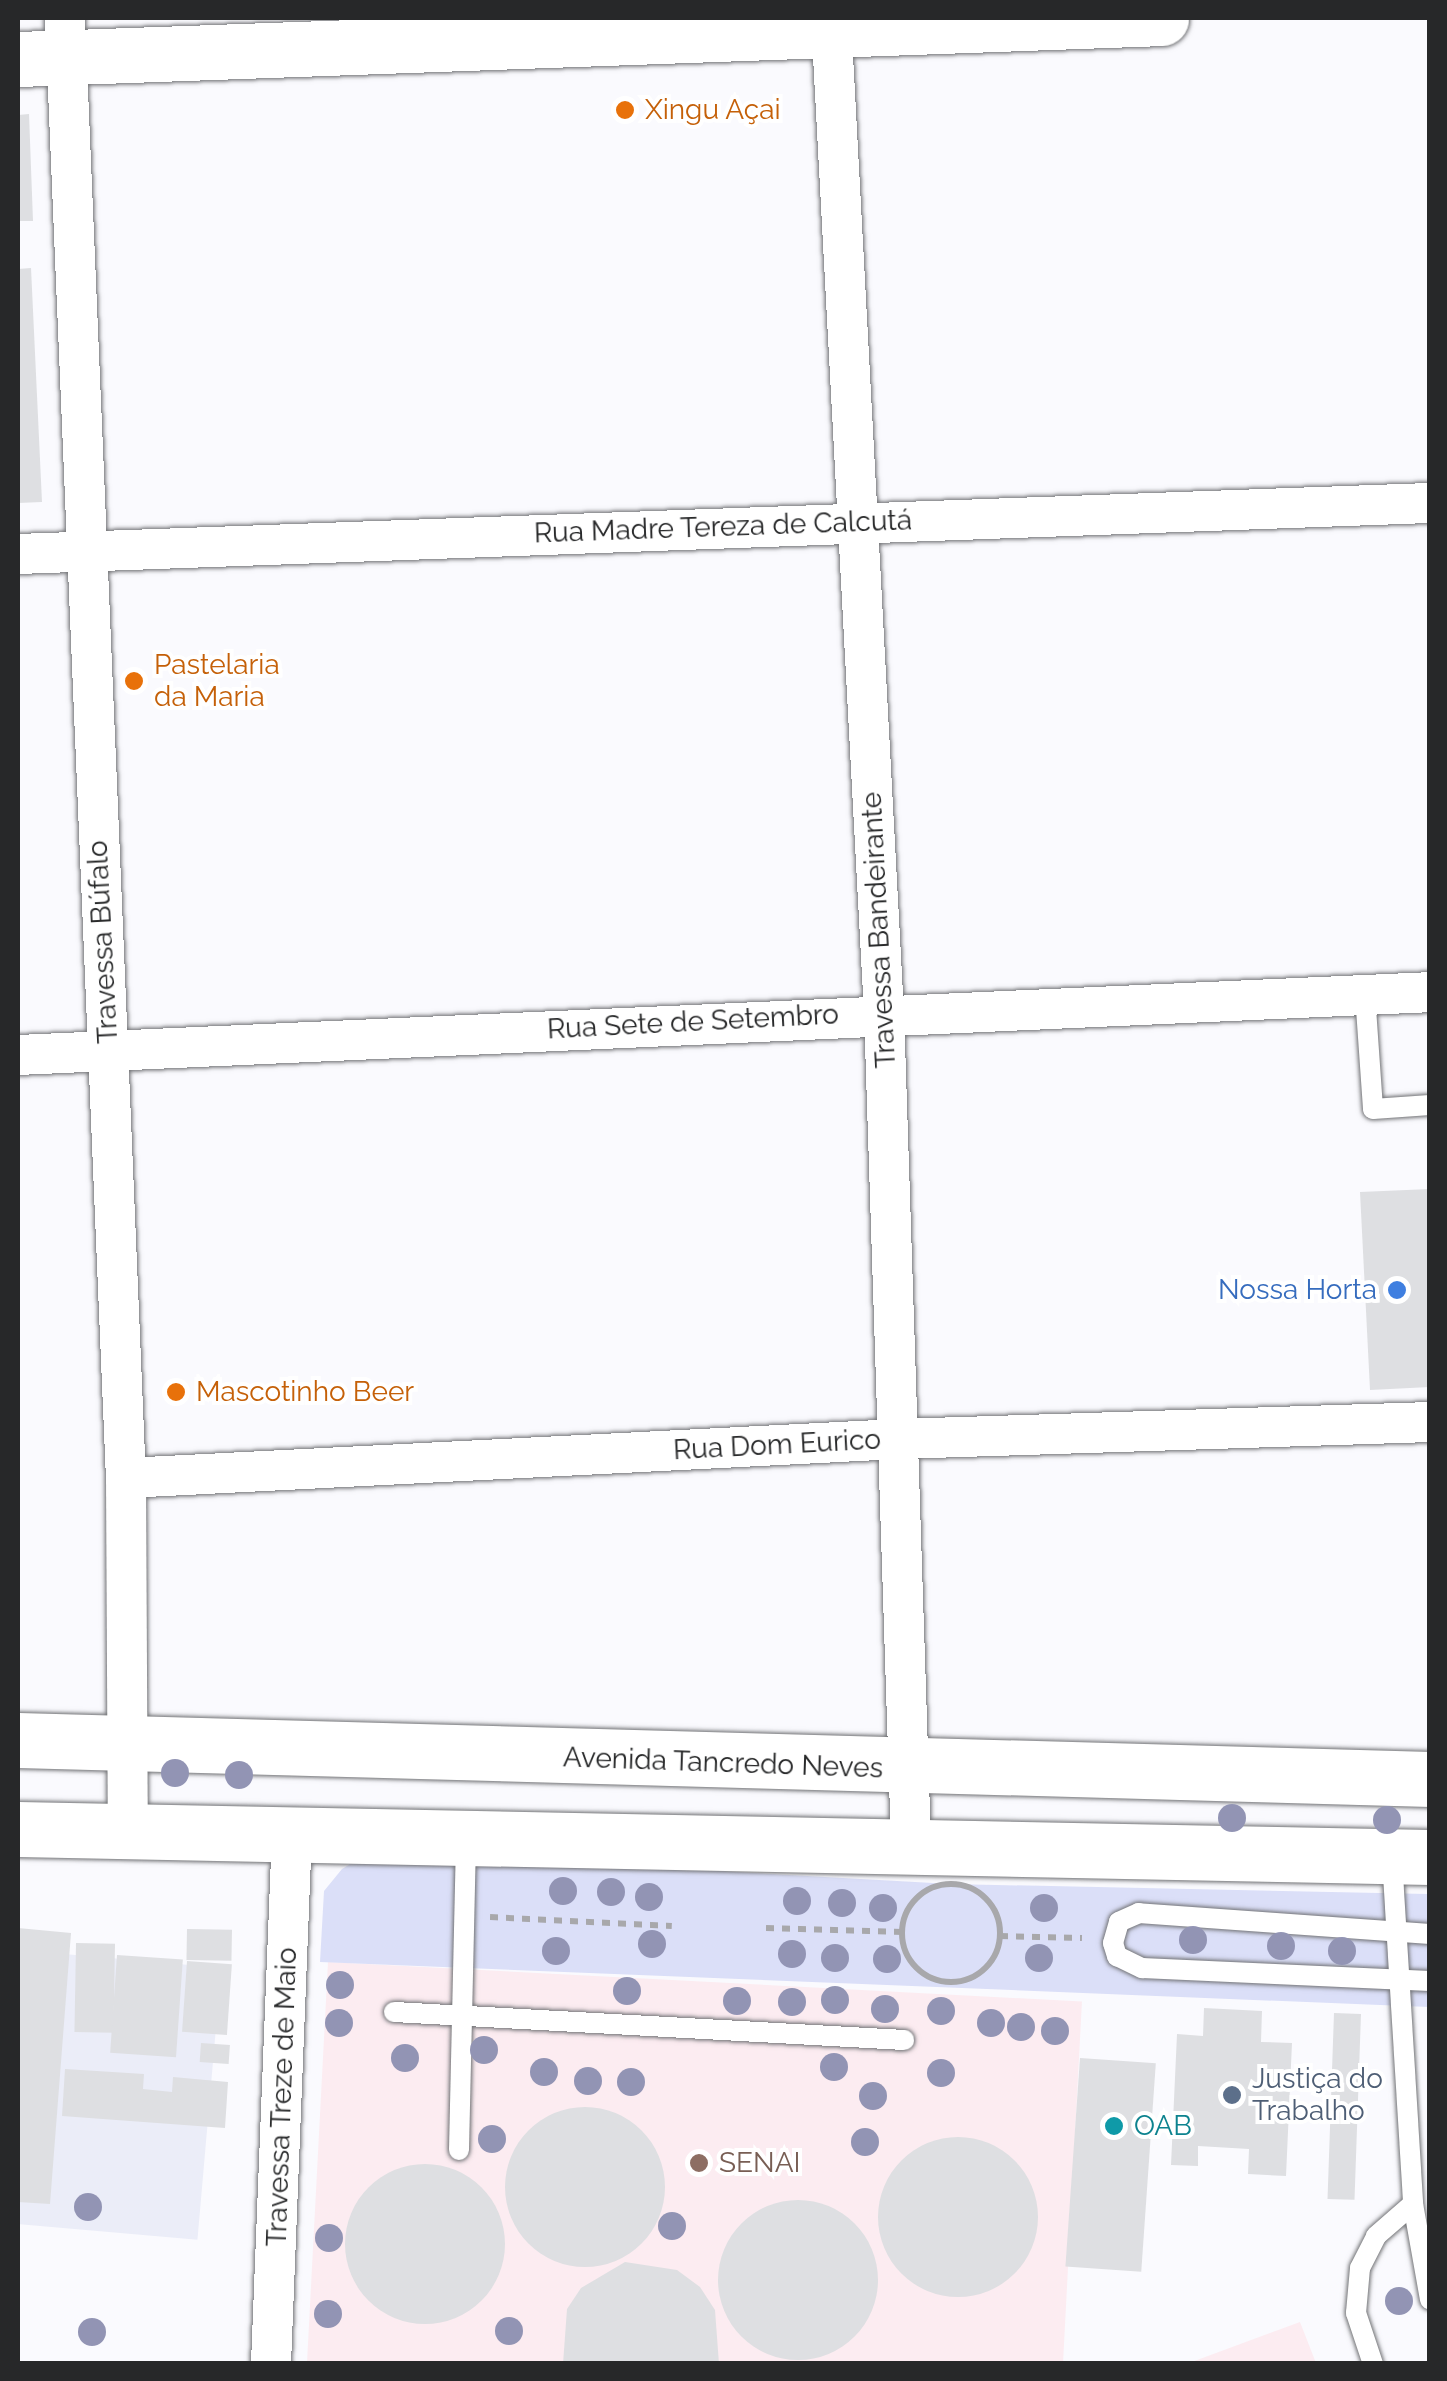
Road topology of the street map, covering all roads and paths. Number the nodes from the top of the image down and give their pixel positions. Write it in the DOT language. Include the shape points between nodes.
graph roads {
  1 [pos="1161,18"];
  2 [pos="831,24"];
  3 [pos="455,30"];
  4 [pos="204,35"];
  5 [pos="49,45"];
  6 [pos="1430,503"];
  7 [pos="856,522"];
  8 [pos="83,552"];
  9 [pos="18,554"];
  10 [pos="1430,992"];
  11 [pos="1366,994"];
  12 [pos="884,1012"];
  13 [pos="109,1053"];
  14 [pos="18,1055"];
  15 [pos="1430,1105"];
  16 [pos="1430,1422"];
  17 [pos="898,1439"];
  18 [pos="126,1478"];
  19 [pos="18,1740"];
  20 [pos="131,1744"];
  21 [pos="910,1769"];
  22 [pos="1430,1780"];
  23 [pos="128,1828"];
  24 [pos="18,1829"];
  25 [pos="292,1831"];
  26 [pos="466,1834"];
  27 [pos="911,1843"];
  28 [pos="1411,1856"];
  29 [pos="479,1917"];
  30 [pos="672,1926"];
  31 [pos="766,1928"];
  32 [pos="902,1932"];
  33 [pos="1394,1932"];
  34 [pos="1430,1934"];
  35 [pos="1000,1936"];
  36 [pos="1082,1938"];
  37 [pos="1395,1978"];
  38 [pos="1430,1981"];
  39 [pos="394,2012"];
  40 [pos="462,2016"];
  41 [pos="904,2040"];
  42 [pos="459,2150"];
  43 [pos="1413,2204"];
  44 [pos="1430,2299"];
  45 [pos="272,2364"];
  46 [pos="1373,2364"];
  1 -- 2 [label="street"];
  2 -- 3 [label="street"];
  2 -- 7 [label="street, Travessa Bandeirante"];
  3 -- 4 [label="street"];
  4 -- 5 [label="street"];
  5 -- 8 [label="street, Travessa Búfalo"];
  6 -- 7 [label="street, Rua Madre Tereza de Calcutá"];
  7 -- 8 [label="street, Rua Madre Tereza de Calcutá"];
  7 -- 12 [label="street, Travessa Bandeirante"];
  8 -- 9 [label="street, Rua Madre Tereza de Calcutá"];
  8 -- 13 [label="street, Travessa Búfalo"];
  10 -- 11 [label="street, Rua Sete de Setembro"];
  11 -- 12 [label="street, Rua Sete de Setembro"];
  11 -- 15 [label="lane" via="1372,1108"];
  12 -- 13 [label="street, Rua Sete de Setembro"];
  12 -- 17 [label="street, Travessa Bandeirante"];
  13 -- 14 [label="street, Rua Sete de Setembro"];
  13 -- 18 [label="street, Travessa Búfalo"];
  16 -- 17 [label="street, Rua Dom Eurico"];
  17 -- 18 [label="street, Rua Dom Eurico"];
  17 -- 21 [label="street, Travessa Bandeirante"];
  18 -- 20 [label="street, Travessa Búfalo"];
  19 -- 20 [label="street, Avenida Tancredo Neves"];
  20 -- 21 [label="street, Avenida Tancredo Neves"];
  20 -- 23 [label="street, Travessa Búfalo"];
  21 -- 22 [label="street, Avenida Tancredo Neves"];
  21 -- 27 [label="street, Travessa Bandeirante"];
  23 -- 24 [label="street"];
  23 -- 25 [label="street"];
  25 -- 26 [label="street"];
  25 -- 45 [label="street, Travessa Treze de Maio"];
  26 -- 27 [label="street"];
  26 -- 40 [label="lane"];
  27 -- 28 [label="street"];
  28 -- 33 [label="lane"];
  29 -- 30 [label="path"];
  31 -- 32 [label="path"];
  32 -- 35 [label="path" via="912,1964 924,1975 954,1983 985,1969"];
  32 -- 35 [label="path" via="921,1893 951,1884 982,1895"];
  33 -- 34 [label="lane"];
  33 -- 37 [label="lane"];
  33 -- 37 [label="lane" via="1138,1913 1119,1922 1113,1943 1117,1956 1142,1968"];
  35 -- 36 [label="path"];
  37 -- 38 [label="lane"];
  37 -- 43 [label="lane"];
  39 -- 40 [label="lane"];
  40 -- 41 [label="lane"];
  40 -- 42 [label="lane"];
  43 -- 44 [label="lane"];
  43 -- 46 [label="lane" via="1376,2236 1360,2268 1356,2313"];
}
